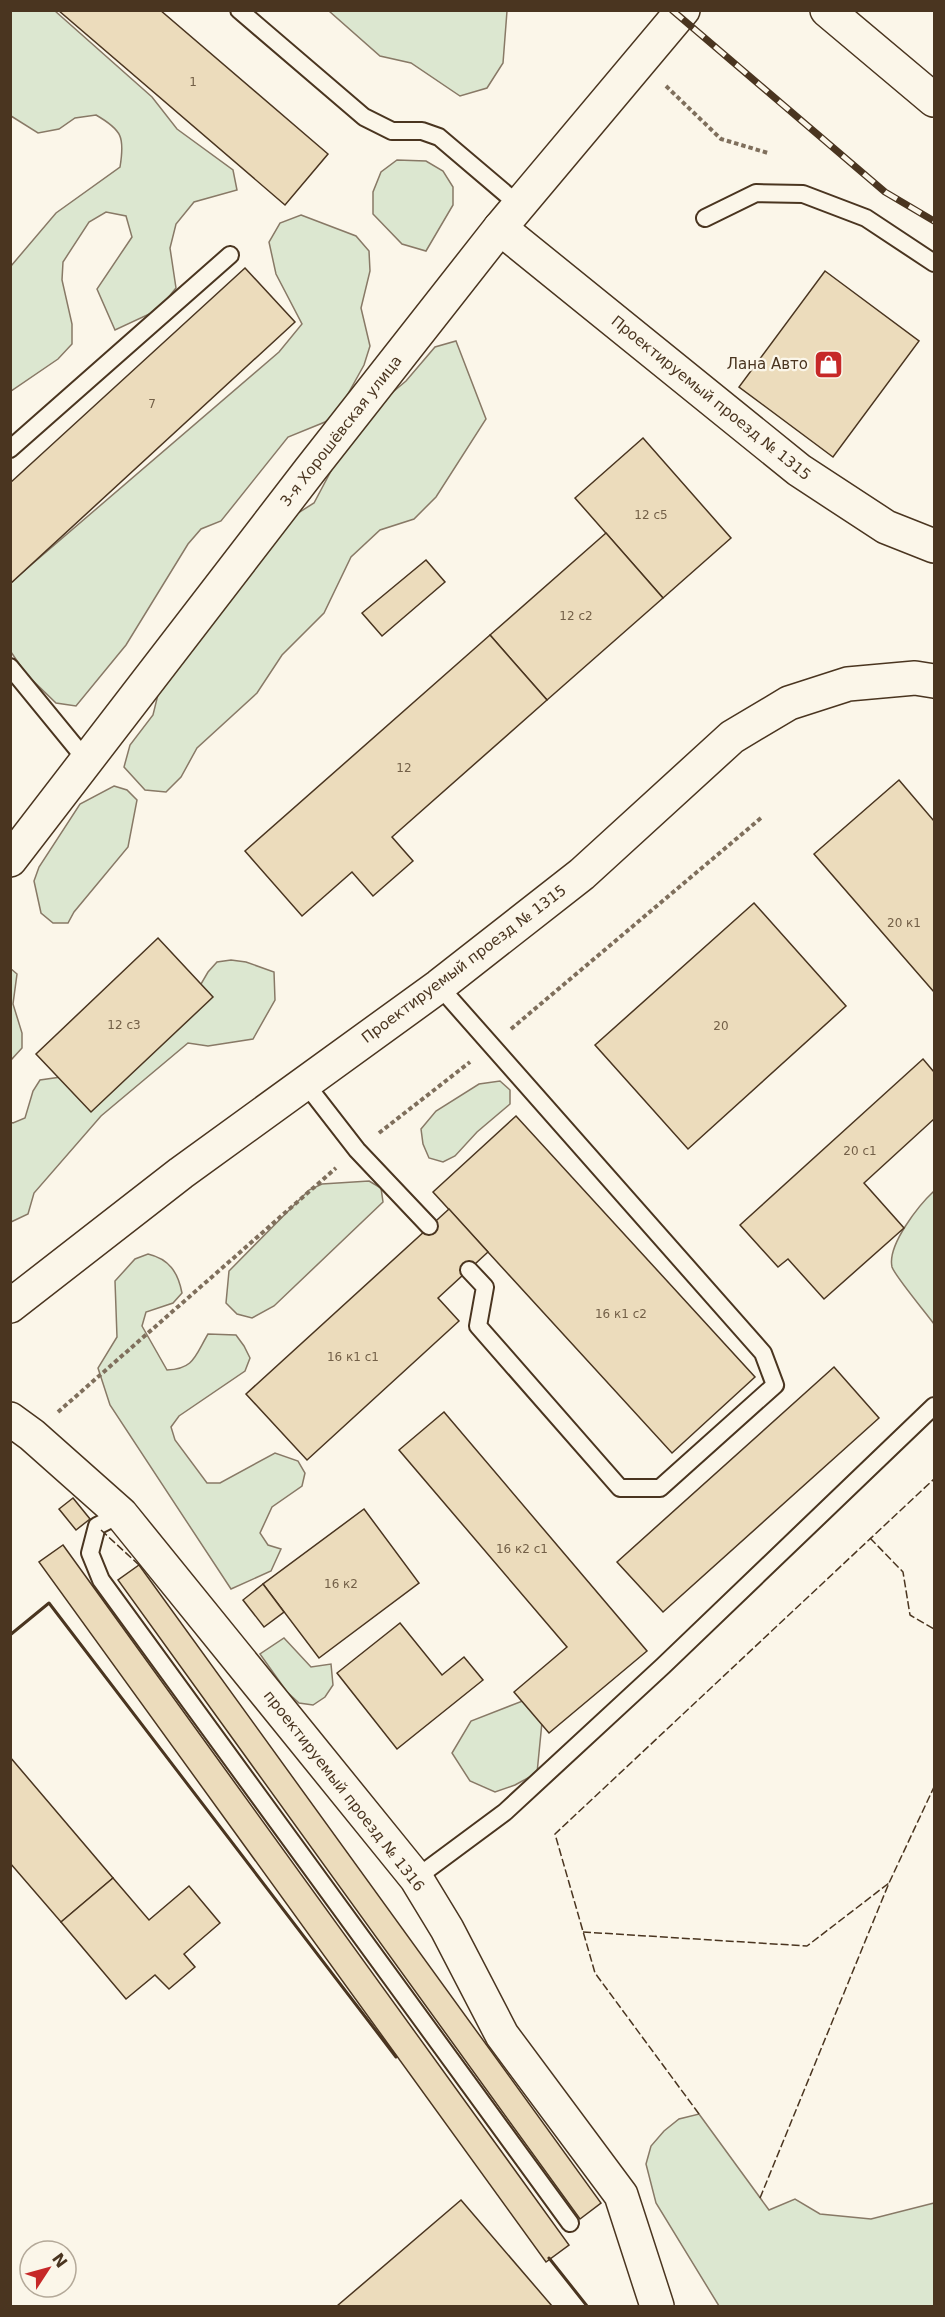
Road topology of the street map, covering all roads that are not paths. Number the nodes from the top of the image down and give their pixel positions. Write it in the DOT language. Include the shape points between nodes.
graph roads {
  1 [pos="239,10"];
  2 [pos="683,10"];
  3 [pos="827,10"];
  4 [pos="934,100"];
  5 [pos="509,217"];
  6 [pos="705,218"];
  7 [pos="230,255"];
  8 [pos="934,263"];
  9 [pos="10,449"];
  10 [pos="934,546"];
  11 [pos="10,667"];
  12 [pos="934,681"];
  13 [pos="87,761"];
  14 [pos="10,860"];
  15 [pos="439,986"];
  16 [pos="305,1083"];
  17 [pos="429,1226"];
  18 [pos="469,1270"];
  19 [pos="10,1306"];
  20 [pos="934,1406"];
  21 [pos="21,1427"];
  22 [pos="121,1514"];
  23 [pos="416,1878"];
  24 [pos="570,2223"];
  25 [pos="657,2307"];
  1 -- 5 [label="lane" via="364,117 392,131 422,131 439,137"];
  2 -- 5 [label="street, 3-я Хорошёвская улица"];
  3 -- 4 [label="street"];
  5 -- 10 [label="street, Проектируемый проезд № 1315" via="799,470 886,527"];
  5 -- 13 [label="street, 3-я Хорошёвская улица"];
  6 -- 8 [label="lane" via="756,193 803,194 866,218"];
  7 -- 9 [label="lane"];
  11 -- 13 [label="lane"];
  12 -- 15 [label="street, Проектируемый проезд № 1315" via="915,678 848,684 789,703 732,737 582,874"];
  13 -- 14 [label="street, 3-я Хорошёвская улица"];
  15 -- 16 [label="street, Проектируемый проезд № 1315"];
  15 -- 18 [label="lane" via="763,1353 775,1385 660,1488 620,1488 478,1326 485,1287"];
  16 -- 17 [label="lane" via="357,1150"];
  16 -- 19 [label="street, Проектируемый проезд № 1315"];
  20 -- 23 [label="lane" via="505,1812"];
  21 -- 22 [label="street, проектируемый проезд № 1316"];
  22 -- 23 [label="street, проектируемый проезд № 1316"];
  22 -- 24 [label="lane" via="97,1526 90,1553 101,1580"];
  23 -- 25 [label="street, проектируемый проезд № 1316" via="502,2035 621,2195"];
}
